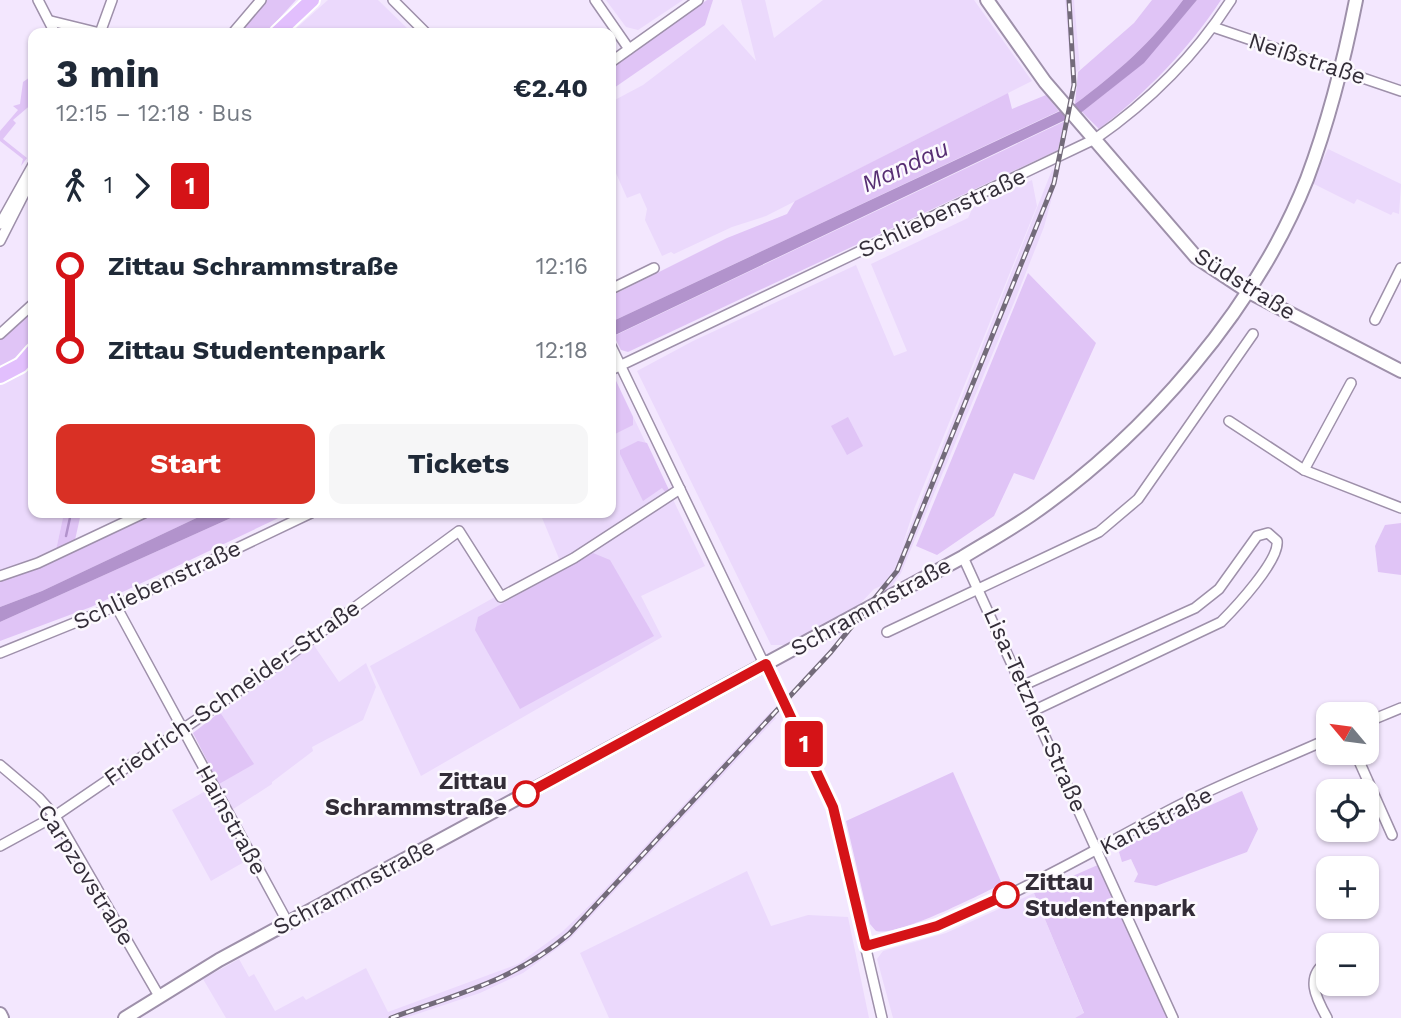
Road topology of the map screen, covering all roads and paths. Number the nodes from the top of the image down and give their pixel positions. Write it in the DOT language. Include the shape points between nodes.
graph roads {
  1 [pos="38,0"];
  2 [pos="112,0"];
  3 [pos="261,0"];
  4 [pos="312,0"];
  5 [pos="393,0"];
  6 [pos="595,0"];
  7 [pos="698,0"];
  8 [pos="987,0"];
  9 [pos="1231,0"];
  10 [pos="1356,0"];
  11 [pos="51,21"];
  12 [pos="1213,27"];
  13 [pos="53,28"];
  14 [pos="80,28"];
  15 [pos="102,28"];
  16 [pos="237,28"];
  17 [pos="282,28"];
  18 [pos="421,28"];
  19 [pos="614,28"];
  20 [pos="616,30"];
  21 [pos="629,49"];
  22 [pos="616,58"];
  23 [pos="1342,69"];
  24 [pos="1401,91"];
  25 [pos="1092,135"];
  26 [pos="28,176"];
  27 [pos="28,185"];
  28 [pos="1,233"];
  29 [pos="654,268"];
  30 [pos="1401,268"];
  31 [pos="616,287"];
  32 [pos="1249,292"];
  33 [pos="28,309"];
  34 [pos="1375,320"];
  35 [pos="0,334"];
  36 [pos="1253,334"];
  37 [pos="28,357"];
  38 [pos="616,368"];
  39 [pos="616,370"];
  40 [pos="1401,370"];
  41 [pos="0,376"];
  42 [pos="1351,383"];
  43 [pos="1229,421"];
  44 [pos="1304,470"];
  45 [pos="680,489"];
  46 [pos="1401,508"];
  47 [pos="133,518"];
  48 [pos="301,518"];
  49 [pos="963,556"];
  50 [pos="0,576"];
  51 [pos="981,590"];
  52 [pos="116,606"];
  53 [pos="887,632"];
  54 [pos="0,653"];
  55 [pos="766,664"];
  56 [pos="1024,685"];
  57 [pos="1401,708"];
  58 [pos="1035,710"];
  59 [pos="1379,717"];
  60 [pos="182,729"];
  61 [pos="1316,744"];
  62 [pos="0,765"];
  63 [pos="1361,765"];
  64 [pos="55,816"];
  65 [pos="1392,835"];
  66 [pos="0,846"];
  67 [pos="1098,851"];
  68 [pos="288,923"];
  69 [pos="866,946"];
  70 [pos="1316,972"];
  71 [pos="159,996"];
  72 [pos="125,1018"];
  73 [pos="882,1018"];
  74 [pos="1173,1018"];
  75 [pos="1327,1018"];
  1 -- 11 [label="street"];
  2 -- 15 [label="street"];
  3 -- 16 [label="street"];
  4 -- 17 [label="main road"];
  5 -- 18 [label="street"];
  6 -- 19 [label="street"];
  7 -- 21 [label="street"];
  8 -- 25 [label="main road, Südstraße" via="1052,90"];
  9 -- 12 [label="street, Schliebenstraße"];
  10 -- 23 [label="main road, Schrammstraße"];
  11 -- 13 [label="street"];
  11 -- 14 [label="street"];
  12 -- 23 [label="street, Neißstraße"];
  12 -- 25 [label="street, Schliebenstraße" via="1163,85 1124,119"];
  20 -- 21 [label="street"];
  21 -- 22 [label="street"];
  23 -- 24 [label="street, Neißstraße"];
  23 -- 32 [label="main road, Schrammstraße" via="1306,181"];
  25 -- 32 [label="main road, Südstraße" via="1196,257"];
  25 -- 38 [label="street, Schliebenstraße"];
  26 -- 28 [label="street"];
  27 -- 28 [label="street"];
  29 -- 31 [label="street"];
  30 -- 34 [label="street"];
  32 -- 40 [label="main road, Südstraße"];
  32 -- 49 [label="main road, Schrammstraße" via="1166,395 1096,464 1031,514"];
  33 -- 35 [label="street"];
  36 -- 51 [label="street" via="1138,499 1116,520"];
  37 -- 41 [label="main road"];
  39 -- 45 [label="street"];
  42 -- 44 [label="street"];
  43 -- 44 [label="street"];
  44 -- 46 [label="street"];
  45 -- 55 [label="street"];
  45 -- 60 [label="street, Friedrich-Schneider-Straße" via="574,558 500,597 459,531"];
  47 -- 50 [label="street"];
  48 -- 52 [label="street, Schliebenstraße"];
  49 -- 51 [label="street, Lisa-Tetzner-Straße"];
  49 -- 55 [label="main road, Schrammstraße"];
  51 -- 53 [label="street"];
  51 -- 56 [label="street, Lisa-Tetzner-Straße"];
  52 -- 54 [label="street, Schliebenstraße"];
  52 -- 60 [label="street, Hainstraße"];
  55 -- 68 [label="main road, Schrammstraße"];
  55 -- 69 [label="street" via="833,807"];
  56 -- 58 [label="street, Lisa-Tetzner-Straße"];
  56 -- 58 [label="street" via="1195,608 1219,589 1257,536 1266,533 1277,541 1275,554 1238,606 1220,622"];
  57 -- 59 [label="street"];
  58 -- 67 [label="street, Lisa-Tetzner-Straße"];
  60 -- 64 [label="street, Friedrich-Schneider-Straße"];
  60 -- 68 [label="street, Hainstraße"];
  61 -- 67 [label="street, Kantstraße" via="1169,811"];
  62 -- 64 [label="street, Carpzovstraße"];
  63 -- 65 [label="street"];
  64 -- 66 [label="street, Friedrich-Schneider-Straße"];
  64 -- 71 [label="street, Carpzovstraße"];
  67 -- 69 [label="street, Kantstraße" via="957,918"];
  67 -- 74 [label="street, Lisa-Tetzner-Straße"];
  68 -- 71 [label="main road, Schrammstraße"];
  69 -- 73 [label="street"];
  70 -- 75 [label="street" via="1316,998"];
  71 -- 72 [label="main road, Schrammstraße"];
}
